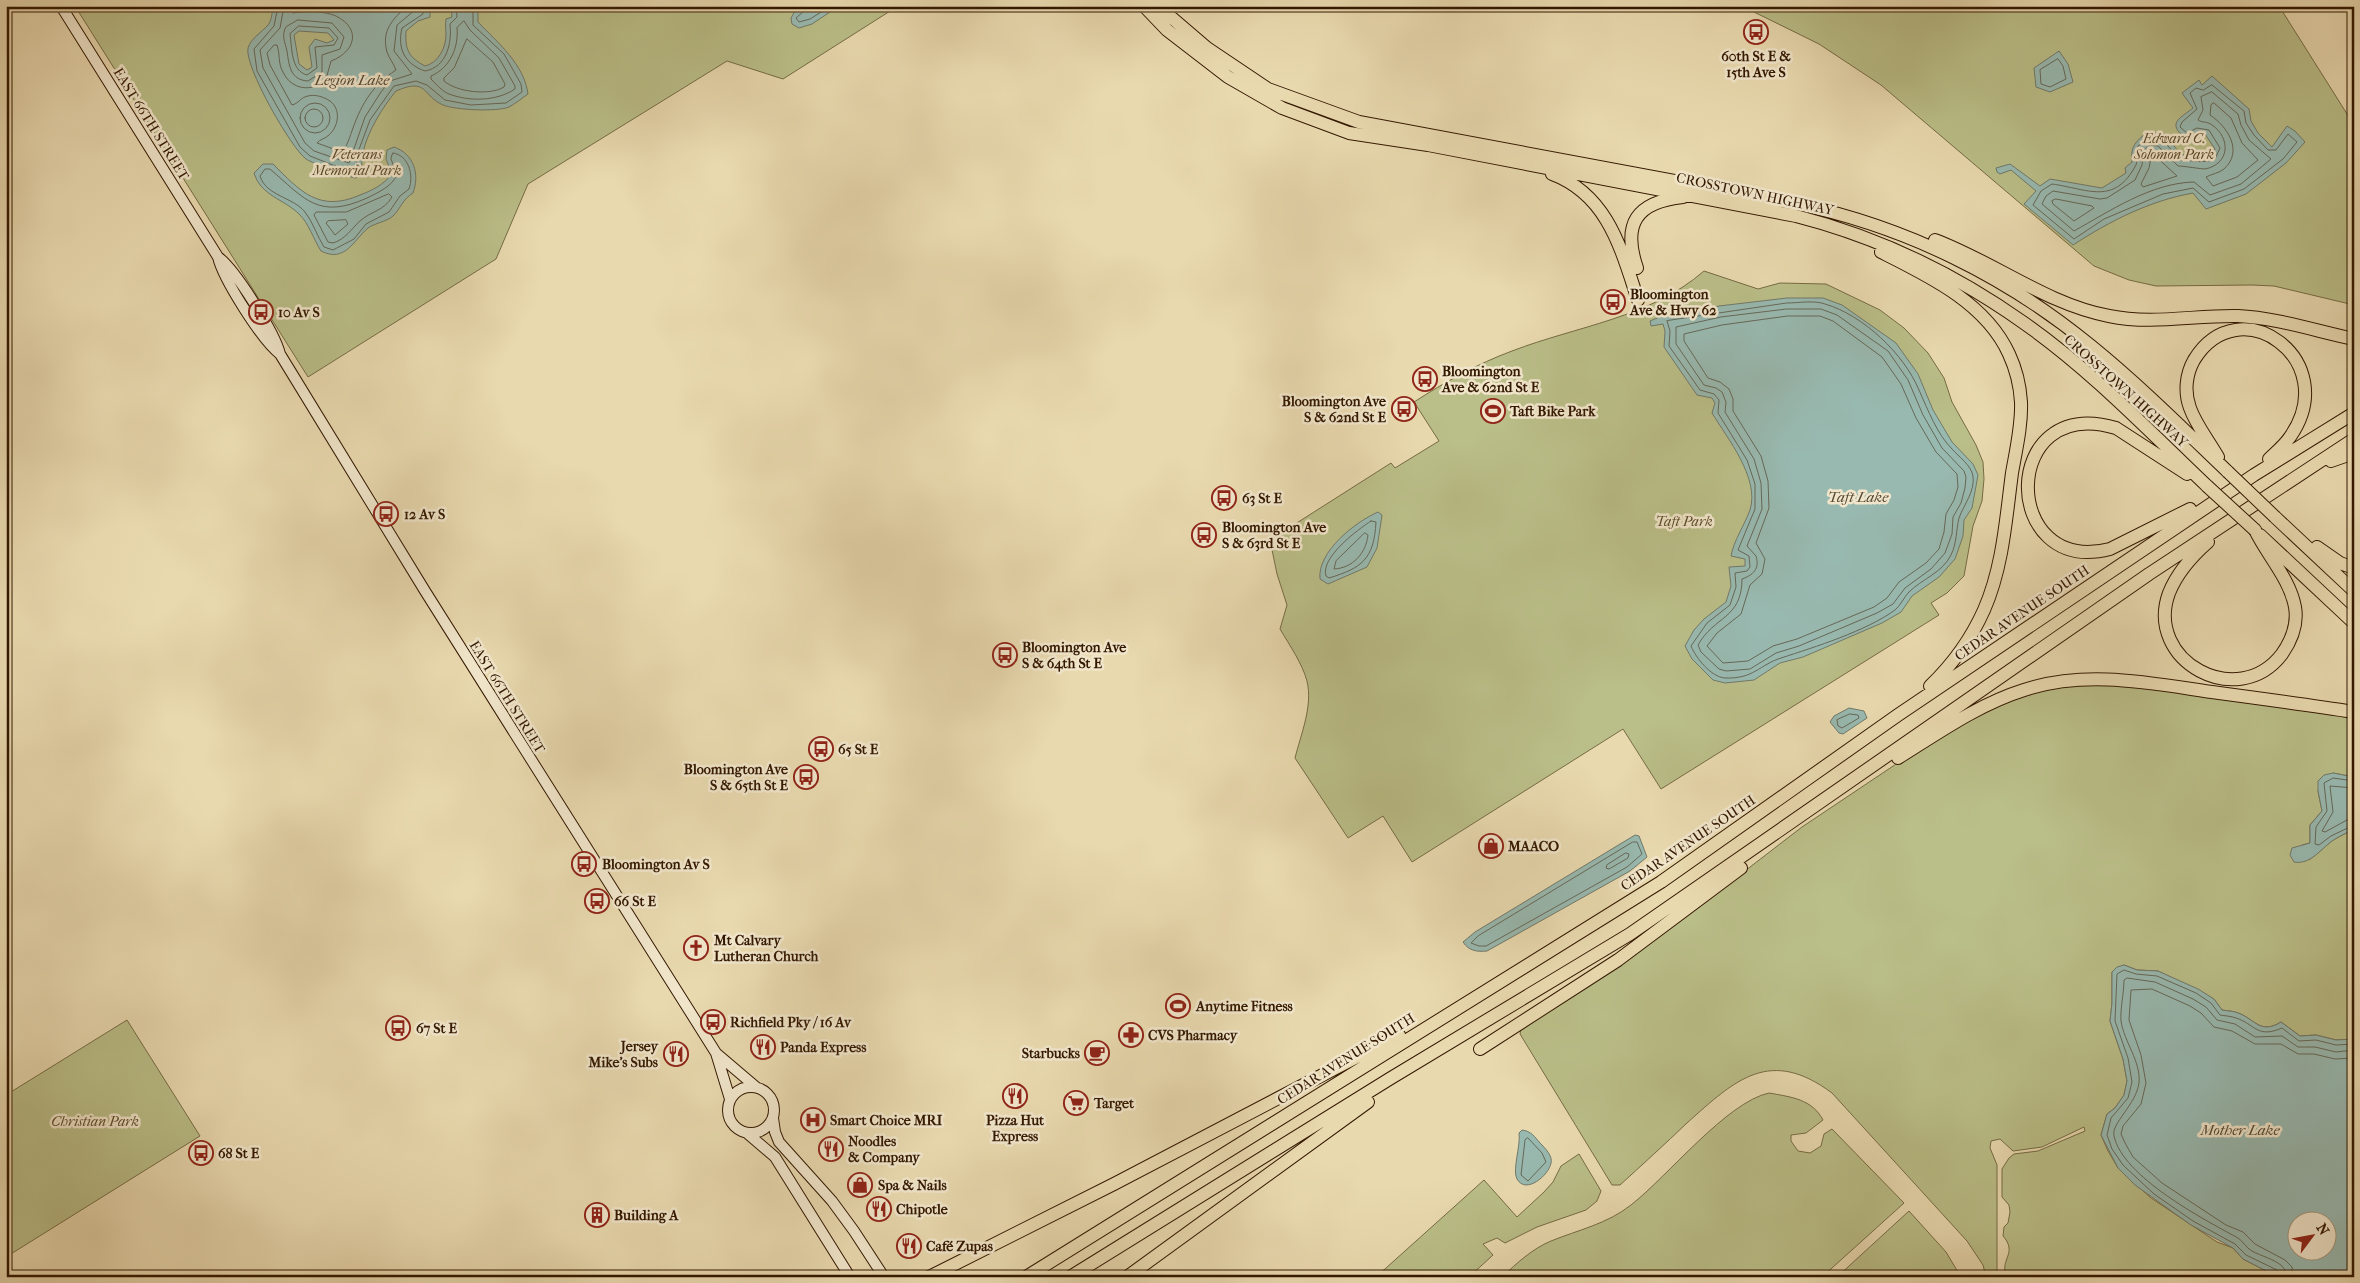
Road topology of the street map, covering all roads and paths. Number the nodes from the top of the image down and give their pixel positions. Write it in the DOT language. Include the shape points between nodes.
graph roads {
  1 [pos="61,6"];
  2 [pos="1144,6"];
  3 [pos="1158,6"];
  4 [pos="1528,165"];
  5 [pos="1698,196"];
  6 [pos="1796,216"];
  7 [pos="1887,228"];
  8 [pos="2311,329"];
  9 [pos="2354,338"];
  10 [pos="2354,344"];
  11 [pos="2354,413"];
  12 [pos="2354,439"];
  13 [pos="2354,453"];
  14 [pos="2228,472"];
  15 [pos="2254,475"];
  16 [pos="2297,477"];
  17 [pos="2208,486"];
  18 [pos="2216,500"];
  19 [pos="2275,517"];
  20 [pos="2233,519"];
  21 [pos="2254,530"];
  22 [pos="2354,568"];
  23 [pos="2354,590"];
  24 [pos="2354,623"];
  25 [pos="2354,712"];
  26 [pos="1898,715"];
  27 [pos="1831,796"];
  28 [pos="1784,829"];
  29 [pos="1483,992"];
  30 [pos="1496,1015"];
  31 [pos="1480,1049"];
  32 [pos="716,1053"];
  33 [pos="756,1087"];
  34 [pos="730,1099"];
  35 [pos="774,1118"];
  36 [pos="748,1134"];
  37 [pos="850,1277"];
  38 [pos="884,1277"];
  39 [pos="929,1277"];
  40 [pos="1026,1277"];
  41 [pos="1070,1277"];
  42 [pos="1127,1277"];
  1 -- 32 [label="main road, EAST 66TH STREET" via="218,257 226,263 255,307 277,343 280,354 425,591"];
  2 -- 4 [label="highway, CROSSTOWN HIGHWAY" via="1167,30 1228,77 1282,108 1349,133"];
  3 -- 7 [label="highway, CROSSTOWN HIGHWAY" via="1207,48 1268,89 1359,122 1798,204"];
  4 -- 5 [label="highway, CROSSTOWN HIGHWAY"];
  4 -- 5 [label="highway" via="1562,178 1600,208 1616,234 1642,299 1630,244 1635,221 1655,203"];
  5 -- 6 [label="highway, CROSSTOWN HIGHWAY"];
  6 -- 17 [label="highway, CROSSTOWN HIGHWAY" via="1834,225 1879,242 1936,268 1988,298 2073,362"];
  6 -- 26 [label="highway" via="1900,261 1970,305 2000,338 2012,362 2019,387 2020,420 1991,592 1977,626 1952,663"];
  7 -- 8 [label="highway" via="1952,247 2047,295 2096,313 2134,320 2245,317"];
  7 -- 14 [label="highway, CROSSTOWN HIGHWAY" via="1976,270 2046,311 2130,379"];
  8 -- 9 [label="highway"];
  8 -- 10 [label="highway"];
  11 -- 15 [label="highway, CEDAR AVENUE SOUTH"];
  12 -- 16 [label="highway"];
  13 -- 16 [label="highway"];
  14 -- 15 [label="highway" via="2190,408 2188,375 2197,356 2211,342 2231,332 2254,331 2278,339 2293,354 2302,374 2305,396 2301,415 2290,437"];
  14 -- 19 [label="highway, CROSSTOWN HIGHWAY, bridge"];
  15 -- 18 [label="highway, CEDAR AVENUE SOUTH"];
  16 -- 20 [label="highway"];
  17 -- 18 [label="highway" via="2130,435 2092,423 2068,427 2046,442 2030,466 2026,489 2032,514 2047,535 2067,548 2088,552 2110,549"];
  17 -- 21 [label="highway, CROSSTOWN HIGHWAY, bridge"];
  18 -- 26 [label="highway, CEDAR AVENUE SOUTH"];
  19 -- 22 [label="highway" via="2324,553"];
  19 -- 23 [label="highway, CROSSTOWN HIGHWAY"];
  20 -- 21 [label="highway" via="2180,572 2169,593 2166,609 2166,626 2175,649 2193,667 2216,677 2238,679 2260,672 2278,658 2294,628 2295,608 2290,592"];
  20 -- 27 [label="highway" via="2148,574"];
  21 -- 24 [label="highway, CROSSTOWN HIGHWAY"];
  25 -- 27 [label="highway" via="2126,681 2056,682 1992,703"];
  26 -- 29 [label="highway, CEDAR AVENUE SOUTH" via="1661,882"];
  27 -- 28 [label="highway"];
  28 -- 30 [label="highway" via="1630,934"];
  28 -- 31 [label="highway" via="1743,867 1618,960"];
  29 -- 39 [label="highway"];
  29 -- 40 [label="highway, CEDAR AVENUE SOUTH"];
  30 -- 41 [label="highway"];
  30 -- 42 [label="highway" via="1311,1142"];
  32 -- 33 [label="main road, EAST 66TH STREET"];
  32 -- 34 [label="main road, EAST 66TH STREET"];
  33 -- 34 [label="main road" via="741,1089"];
  33 -- 35 [label="main road" via="771,1097"];
  34 -- 36 [label="main road" via="729,1118 737,1129"];
  35 -- 36 [label="main road" via="763,1130"];
  35 -- 38 [label="main road" via="779,1142 832,1201"];
  36 -- 37 [label="main road" via="775,1157"];
}
